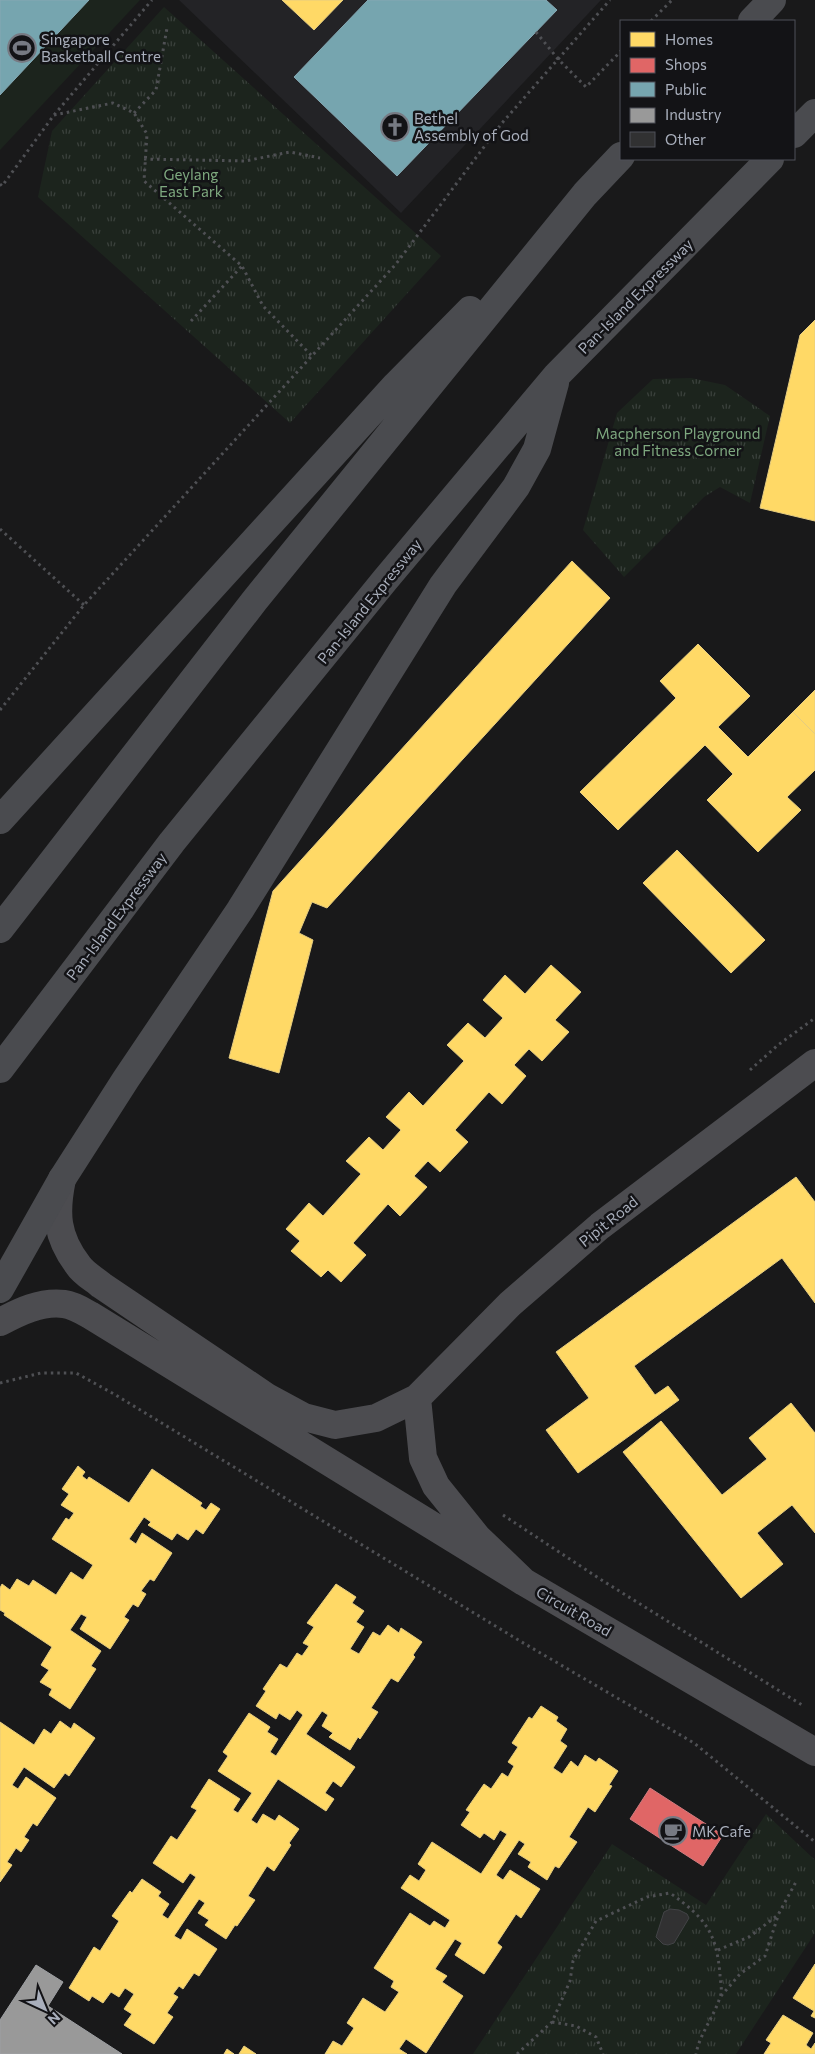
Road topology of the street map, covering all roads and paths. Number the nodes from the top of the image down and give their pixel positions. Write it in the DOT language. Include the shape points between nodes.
graph roads {
  1 [pos="152,0"];
  2 [pos="610,0"];
  3 [pos="672,0"];
  4 [pos="772,0"];
  5 [pos="652,20"];
  6 [pos="753,20"];
  7 [pos="167,28"];
  8 [pos="536,32"];
  9 [pos="620,52"];
  10 [pos="558,59"];
  11 [pos="134,112"];
  12 [pos="815,113"];
  13 [pos="54,115"];
  14 [pos="795,133"];
  15 [pos="620,157"];
  16 [pos="320,158"];
  17 [pos="144,159"];
  18 [pos="769,160"];
  19 [pos="0,184"];
  20 [pos="585,194"];
  21 [pos="242,266"];
  22 [pos="191,321"];
  23 [pos="311,355"];
  24 [pos="557,375"];
  25 [pos="0,529"];
  26 [pos="84,605"];
  27 [pos="0,710"];
  28 [pos="0,820"];
  29 [pos="0,929"];
  30 [pos="815,1063"];
  31 [pos="0,1069"];
  32 [pos="62,1179"];
  33 [pos="0,1289"];
  34 [pos="0,1322"];
  35 [pos="0,1383"];
  36 [pos="417,1398"];
  37 [pos="500,1513"];
  38 [pos="524,1582"];
  39 [pos="807,1708"];
  40 [pos="815,1752"];
  41 [pos="815,1842"];
  42 [pos="797,1880"];
  43 [pos="778,1915"];
  44 [pos="718,1950"];
  45 [pos="721,1996"];
  46 [pos="552,2022"];
  47 [pos="517,2054"];
  48 [pos="602,2054"];
  49 [pos="696,2054"];
  1 -- 13 [label="path"];
  2 -- 10 [label="path"];
  3 -- 5 [label="path"];
  4 -- 6 [label="highway"];
  7 -- 11 [label="path" via="156,90"];
  8 -- 10 [label="path"];
  9 -- 10 [label="path" via="586,87"];
  10 -- 23 [label="path" via="502,122 396,264"];
  11 -- 13 [label="path" via="114,103"];
  11 -- 17 [label="path" via="147,134"];
  12 -- 14 [label="highway"];
  13 -- 19 [label="path" via="2,186"];
  15 -- 20 [label="highway"];
  16 -- 17 [label="path" via="290,152 245,161"];
  17 -- 21 [label="path" via="144,181"];
  18 -- 24 [label="highway, Pan-Island Expressway"];
  20 -- 28 [label="highway" via="396,385"];
  20 -- 29 [label="highway" via="255,600"];
  21 -- 22 [label="path"];
  21 -- 23 [label="path" via="263,306"];
  23 -- 26 [label="path"];
  24 -- 31 [label="highway, Pan-Island Expressway" via="172,842"];
  24 -- 32 [label="highway" via="537,449 516,487 443,585 240,910"];
  25 -- 26 [label="path"];
  26 -- 27 [label="path"];
  30 -- 36 [label="street, Pipit Road" via="600,1226 510,1304"];
  32 -- 33 [label="highway"];
  32 -- 36 [label="street, Pipit Road" via="57,1205 59,1226 78,1266 268,1397 304,1417 335,1425 376,1418"];
  34 -- 38 [label="street" via="41,1305 66,1304 90,1315"];
  35 -- 41 [label="path" via="41,1374 76,1373 114,1394 694,1743"];
  36 -- 38 [label="street, Circuit Road" via="423,1458 436,1486 477,1537"];
  37 -- 39 [label="path"];
  38 -- 40 [label="street, Circuit Road"];
  42 -- 43 [label="path"];
  43 -- 44 [label="path" via="749,1937"];
  43 -- 45 [label="path" via="765,1956 740,1974"];
  44 -- 45 [label="path"];
  44 -- 46 [label="path" via="708,1927 691,1908 670,1893 647,1898 596,1921 572,1961 570,1981"];
  45 -- 49 [label="path"];
  46 -- 47 [label="path"];
  46 -- 48 [label="path" via="576,2026 596,2038"];
}
